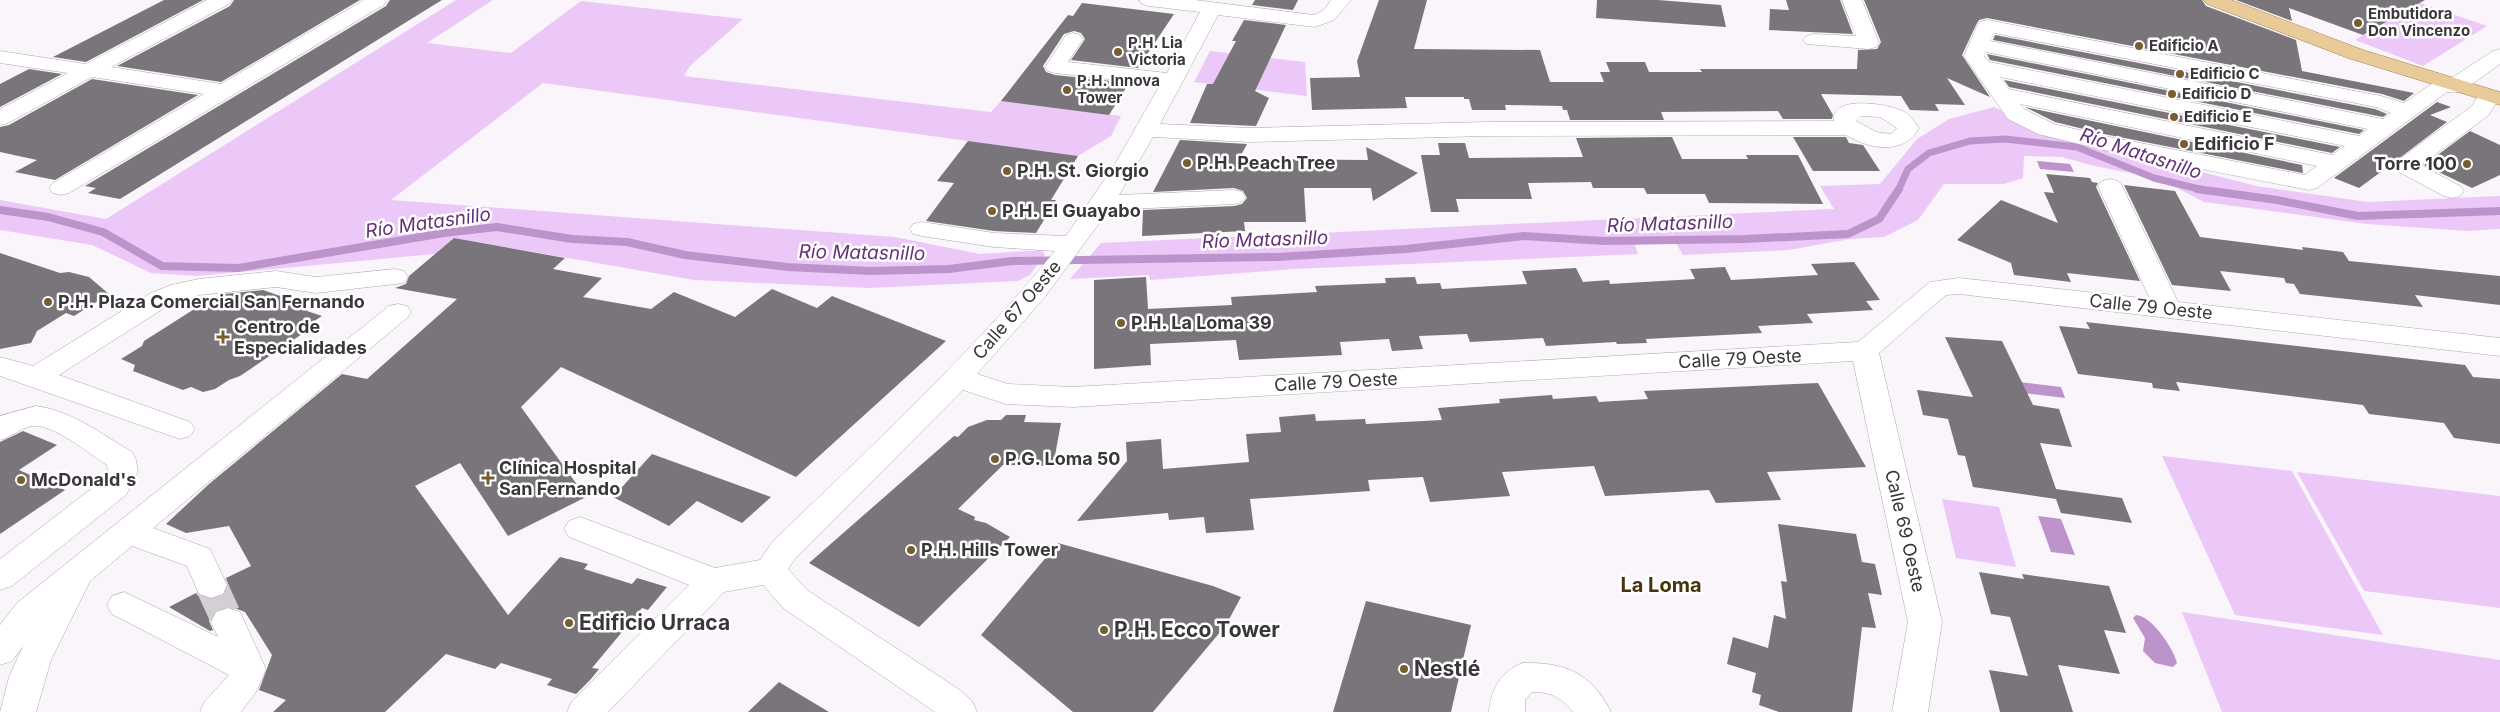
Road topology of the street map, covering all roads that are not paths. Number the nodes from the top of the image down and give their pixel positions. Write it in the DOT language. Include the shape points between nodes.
graph roads {
  1 [pos="222,0"];
  2 [pos="378,0"];
  3 [pos="1341,0"];
  4 [pos="1852,0"];
  5 [pos="2214,0"];
  6 [pos="1157,1"];
  7 [pos="1212,8"];
  8 [pos="1073,39"];
  9 [pos="1813,40"];
  10 [pos="1979,45"];
  11 [pos="2500,55"];
  12 [pos="0,58"];
  13 [pos="1981,66"];
  14 [pos="90,69"];
  15 [pos="1174,80"];
  16 [pos="2449,85"];
  17 [pos="225,91"];
  18 [pos="2492,106"];
  19 [pos="2406,111"];
  20 [pos="0,118"];
  21 [pos="2387,126"];
  22 [pos="1849,128"];
  23 [pos="1147,130"];
  24 [pos="2363,143"];
  25 [pos="2110,186"];
  26 [pos="61,188"];
  27 [pos="2452,191"];
  28 [pos="1234,197"];
  29 [pos="1100,203"];
  30 [pos="922,229"];
  31 [pos="1070,247"];
  32 [pos="395,277"];
  33 [pos="2168,309"];
  34 [pos="398,312"];
  35 [pos="2500,347"];
  36 [pos="1865,351"];
  37 [pos="0,366"];
  38 [pos="36,377"];
  39 [pos="958,378"];
  40 [pos="0,430"];
  41 [pos="180,430"];
  42 [pos="580,529"];
  43 [pos="126,531"];
  44 [pos="770,571"];
  45 [pos="78,572"];
  46 [pos="0,577"];
  47 [pos="714,581"];
  48 [pos="211,586"];
  49 [pos="124,605"];
  50 [pos="228,622"];
  51 [pos="0,651"];
  52 [pos="249,669"];
  53 [pos="18,712"];
  54 [pos="218,712"];
  55 [pos="585,712"];
  56 [pos="959,712"];
  57 [pos="1507,712"];
  58 [pos="1593,712"];
  59 [pos="1910,712"];
  1 -- 14 [label="street"];
  2 -- 17 [label="street"];
  3 -- 7 [label="street" via="1332,14 1315,21"];
  4 -- 9 [label="street" via="1869,43"];
  5 -- 16 [label="main road" via="2366,58"];
  6 -- 7 [label="street"];
  7 -- 15 [label="street, Calle 67 Oeste"];
  8 -- 15 [label="street" via="1055,67"];
  10 -- 13 [label="street" via="1974,56"];
  10 -- 19 [label="street" via="1987,26 2381,102"];
  10 -- 21 [label="street"];
  11 -- 16 [label="street"];
  12 -- 14 [label="street"];
  13 -- 24 [label="street"];
  13 -- 24 [label="street" via="1999,93 2336,163"];
  14 -- 17 [label="street"];
  14 -- 20 [label="street"];
  15 -- 23 [label="street, Calle 67 Oeste"];
  16 -- 18 [label="main road"];
  16 -- 19 [label="street"];
  17 -- 26 [label="street"];
  18 -- 27 [label="street" via="2405,166"];
  19 -- 21 [label="street"];
  21 -- 24 [label="street"];
  22 -- 23 [label="street" via="1486,129 1249,135"];
  23 -- 29 [label="street, Calle 67 Oeste"];
  25 -- 33 [label="street"];
  28 -- 29 [label="street"];
  29 -- 31 [label="street, Calle 67 Oeste"];
  30 -- 31 [label="street"];
  31 -- 39 [label="street, Calle 67 Oeste"];
  32 -- 38 [label="street" via="316,285 276,279 180,290 160,299"];
  33 -- 35 [label="street, Calle 79 Oeste"];
  33 -- 36 [label="street, Calle 79 Oeste" via="1959,286 1939,288"];
  34 -- 43 [label="street"];
  36 -- 39 [label="street, Calle 79 Oeste" via="1073,397 1006,394"];
  36 -- 59 [label="street, Calle 69 Oeste" via="1925,622"];
  37 -- 38 [label="street"];
  38 -- 41 [label="street"];
  39 -- 44 [label="street, Calle 67 Oeste" via="783,551"];
  40 -- 46 [label="street" via="13,421 35,416 53,419 121,460 123,472 114,487"];
  42 -- 47 [label="street"];
  43 -- 45 [label="street"];
  43 -- 48 [label="street" via="199,558"];
  44 -- 47 [label="street"];
  44 -- 56 [label="street" via="795,599"];
  45 -- 51 [label="street" via="29,612"];
  45 -- 53 [label="street" via="30,667"];
  47 -- 55 [label="street"];
  49 -- 52 [label="street"];
  50 -- 52 [label="street"];
  52 -- 54 [label="street" via="241,686"];
  57 -- 58 [label="street" via="1508,696 1523,678 1550,676 1574,687"];
}
